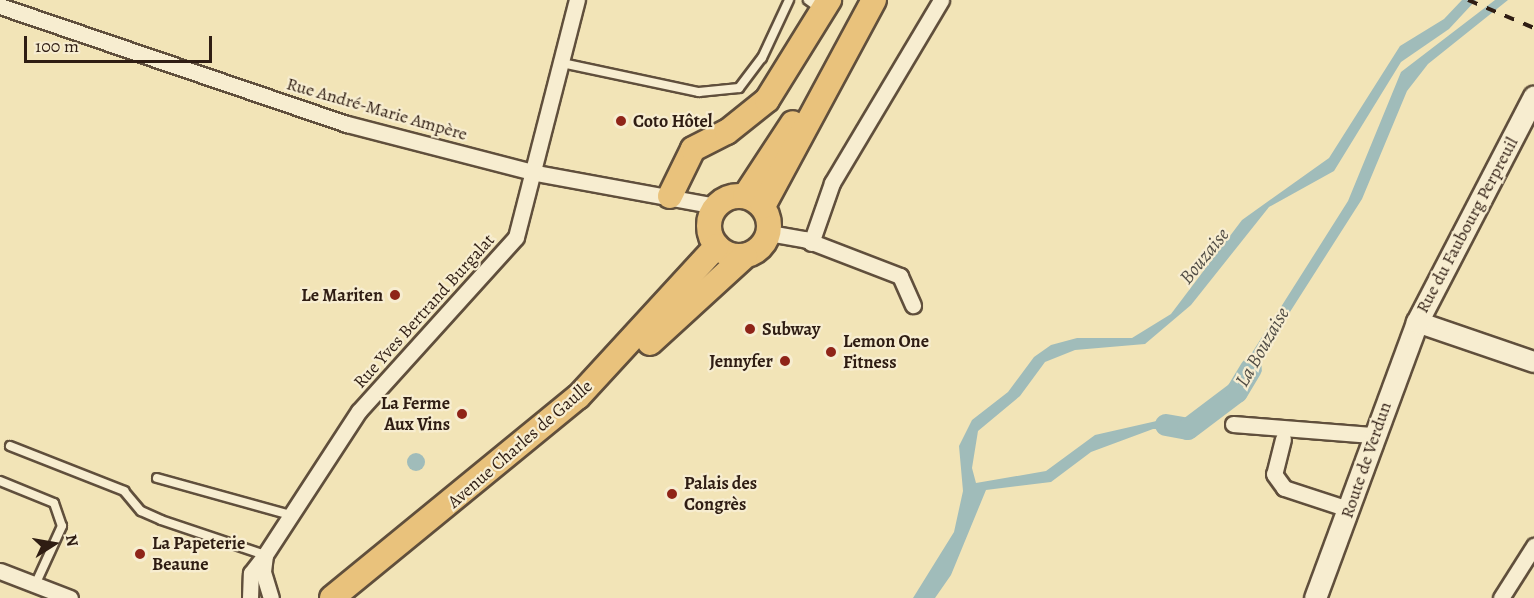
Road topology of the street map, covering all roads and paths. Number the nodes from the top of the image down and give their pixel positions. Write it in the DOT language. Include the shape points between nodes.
graph roads {
  1 [pos="577,0"];
  2 [pos="789,0"];
  3 [pos="867,0"];
  4 [pos="874,0"];
  5 [pos="941,0"];
  6 [pos="820,4"];
  7 [pos="0,6"];
  8 [pos="562,63"];
  9 [pos="1534,96"];
  10 [pos="536,173"];
  11 [pos="670,196"];
  12 [pos="754,201"];
  13 [pos="716,206"];
  14 [pos="769,233"];
  15 [pos="811,243"];
  16 [pos="717,246"];
  17 [pos="745,256"];
  18 [pos="913,305"];
  19 [pos="1417,322"];
  20 [pos="1534,362"];
  21 [pos="1233,424"];
  22 [pos="1372,435"];
  23 [pos="1283,439"];
  24 [pos="10,446"];
  25 [pos="157,478"];
  26 [pos="0,481"];
  27 [pos="1348,509"];
  28 [pos="290,515"];
  29 [pos="1534,546"];
  30 [pos="265,555"];
  31 [pos="0,571"];
  32 [pos="34,586"];
  33 [pos="70,598"];
  34 [pos="250,598"];
  35 [pos="271,598"];
  36 [pos="332,598"];
  37 [pos="360,598"];
  38 [pos="1315,598"];
  39 [pos="1501,598"];
  1 -- 8 [label="street, Rue Yves Bertrand Burgalat"];
  2 -- 8 [label="lane" via="762,58 739,88 699,92"];
  3 -- 12 [label="main road"];
  4 -- 12 [label="main road"];
  5 -- 15 [label="street" via="832,183"];
  6 -- 11 [label="main road" via="767,100 727,132 693,148"];
  7 -- 10 [label="street, Rue André-Marie Ampère" via="347,124"];
  8 -- 10 [label="street, Rue Yves Bertrand Burgalat"];
  9 -- 19 [label="main road, Rue du Faubourg Perpreuil"];
  10 -- 11 [label="street, Rue André-Marie Ampère"];
  10 -- 28 [label="street, Rue Yves Bertrand Burgalat" via="507,252 358,411"];
  11 -- 13 [label="street, Rue André-Marie Ampère"];
  12 -- 13 [label="main road"];
  12 -- 14 [label="main road"];
  13 -- 16 [label="main road" via="709,222"];
  14 -- 15 [label="street"];
  14 -- 17 [label="main road, Avenue Charles de Gaulle" via="760,248"];
  15 -- 18 [label="street" via="900,276"];
  16 -- 17 [label="main road"];
  16 -- 36 [label="main road, Avenue Charles de Gaulle" via="578,397"];
  17 -- 37 [label="main road, Avenue Charles de Gaulle" via="715,278 594,398"];
  19 -- 20 [label="street"];
  19 -- 22 [label="main road, Route de Verdun"];
  21 -- 22 [label="street"];
  22 -- 27 [label="main road, Route de Verdun"];
  23 -- 27 [label="street" via="1275,474 1284,488"];
  24 -- 30 [label="lane" via="124,491 151,515"];
  25 -- 28 [label="lane"];
  26 -- 32 [label="lane" via="54,503 62,526"];
  27 -- 38 [label="main road, Route de Verdun"];
  28 -- 30 [label="street, Rue Yves Bertrand Burgalat"];
  29 -- 39 [label="street"];
  30 -- 34 [label="street, Rue Yves Bertrand Burgalat" via="251,573"];
  30 -- 35 [label="street" via="263,572"];
  31 -- 32 [label="street"];
  32 -- 33 [label="street"];
}
